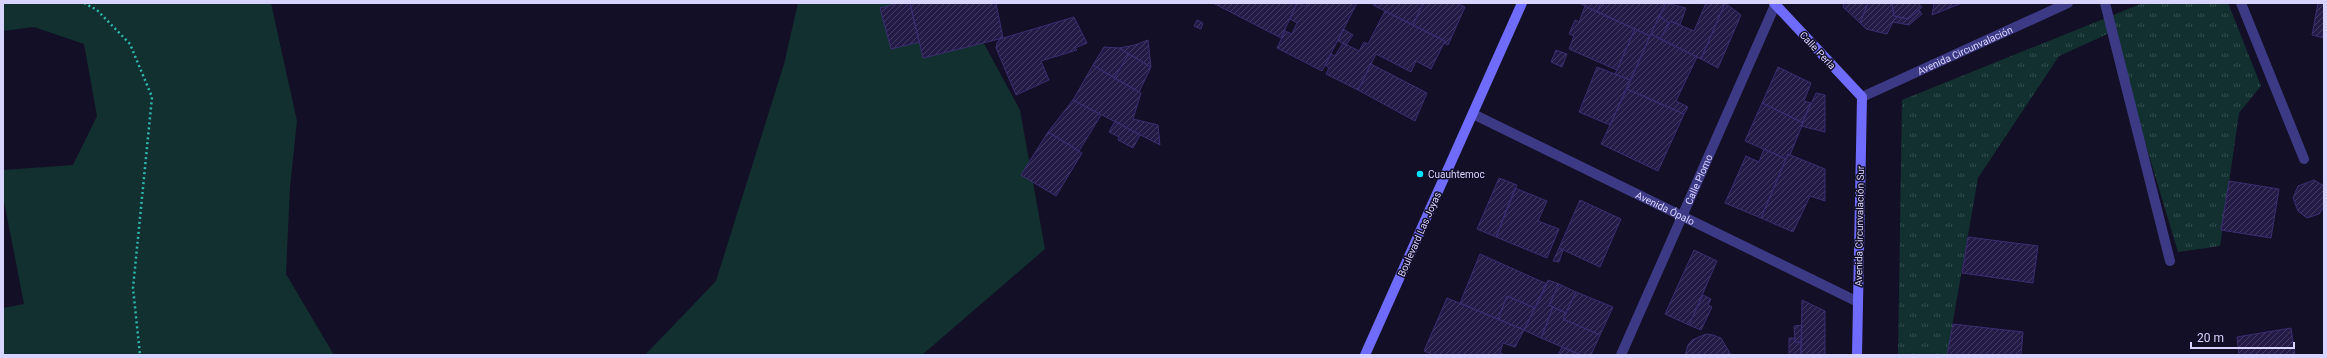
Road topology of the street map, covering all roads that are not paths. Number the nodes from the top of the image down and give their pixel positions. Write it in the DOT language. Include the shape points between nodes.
graph roads {
  1 [pos="1522,3"];
  2 [pos="2068,3"];
  3 [pos="2105,3"];
  4 [pos="2241,3"];
  5 [pos="1775,4"];
  6 [pos="1862,96"];
  7 [pos="1472,114"];
  8 [pos="2304,159"];
  9 [pos="1682,216"];
  10 [pos="2170,261"];
  11 [pos="1858,302"];
  12 [pos="1365,355"];
  13 [pos="1621,355"];
  14 [pos="1857,355"];
  1 -- 7 [label="street, Boulevard Las Joyas"];
  2 -- 6 [label="street, Avenida Circunvalación"];
  3 -- 10 [label="street"];
  4 -- 8 [label="street"];
  5 -- 6 [label="street, Calle Perla"];
  5 -- 9 [label="street, Calle Plomo"];
  6 -- 11 [label="street, Avenida Circunvalación Sur"];
  7 -- 9 [label="street, Avenida Ópalo"];
  7 -- 12 [label="street, Boulevard Las Joyas"];
  9 -- 11 [label="street, Avenida Ópalo"];
  9 -- 13 [label="street, Calle Plomo"];
  11 -- 14 [label="street, Avenida Circunvalación Sur"];
}
